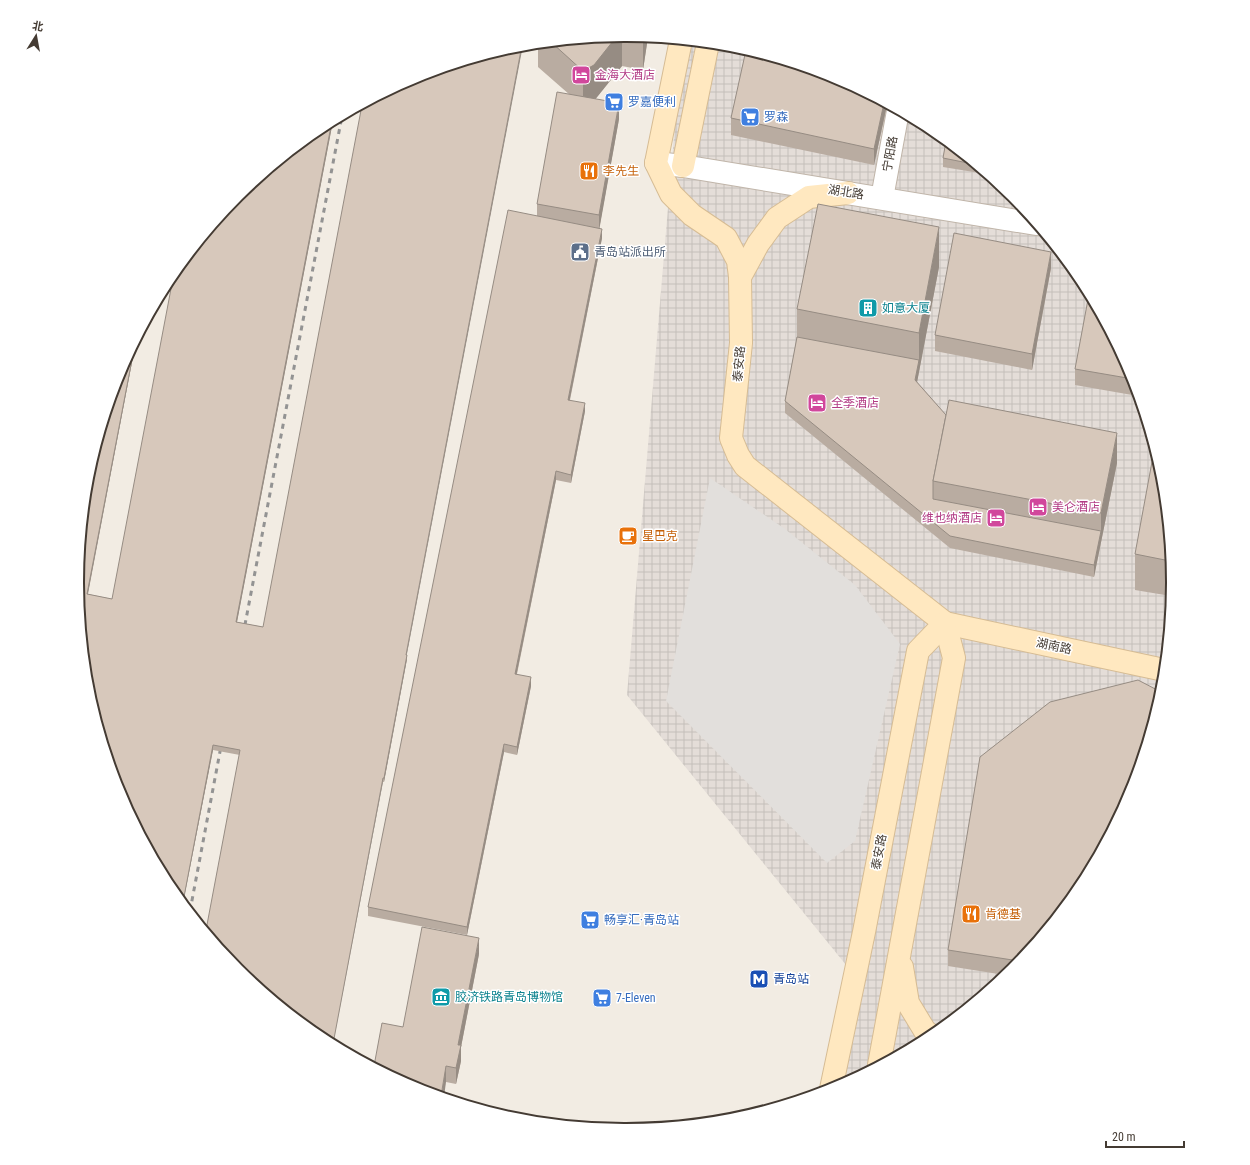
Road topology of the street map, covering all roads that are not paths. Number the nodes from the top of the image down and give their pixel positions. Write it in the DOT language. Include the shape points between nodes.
graph roads {
  1 [pos="680,45"];
  2 [pos="707,49"];
  3 [pos="897,115"];
  4 [pos="656,163"];
  5 [pos="683,166"];
  6 [pos="848,193"];
  7 [pos="882,198"];
  8 [pos="1028,223"];
  9 [pos="740,277"];
  10 [pos="945,623"];
  11 [pos="1158,669"];
  12 [pos="899,953"];
  13 [pos="926,1031"];
  14 [pos="880,1059"];
  15 [pos="833,1082"];
  1 -- 4 [label="street"];
  2 -- 5 [label="street"];
  3 -- 7 [label="street, 宁阳路"];
  4 -- 5 [label="street, 湖北路"];
  4 -- 9 [label="street, 泰安路" via="671,194 692,215 726,238 738,261"];
  5 -- 6 [label="street, 湖北路"];
  6 -- 7 [label="street, 湖北路"];
  6 -- 9 [label="street" via="809,197 777,218 758,244"];
  7 -- 8 [label="street, 湖北路"];
  9 -- 10 [label="street, 泰安路" via="741,343 731,438 738,455 745,466"];
  10 -- 11 [label="street, 湖南路"];
  10 -- 12 [label="street" via="954,658"];
  10 -- 15 [label="street, 泰安路" via="918,651"];
  12 -- 13 [label="street" via="908,1003"];
  12 -- 14 [label="street"];
}
